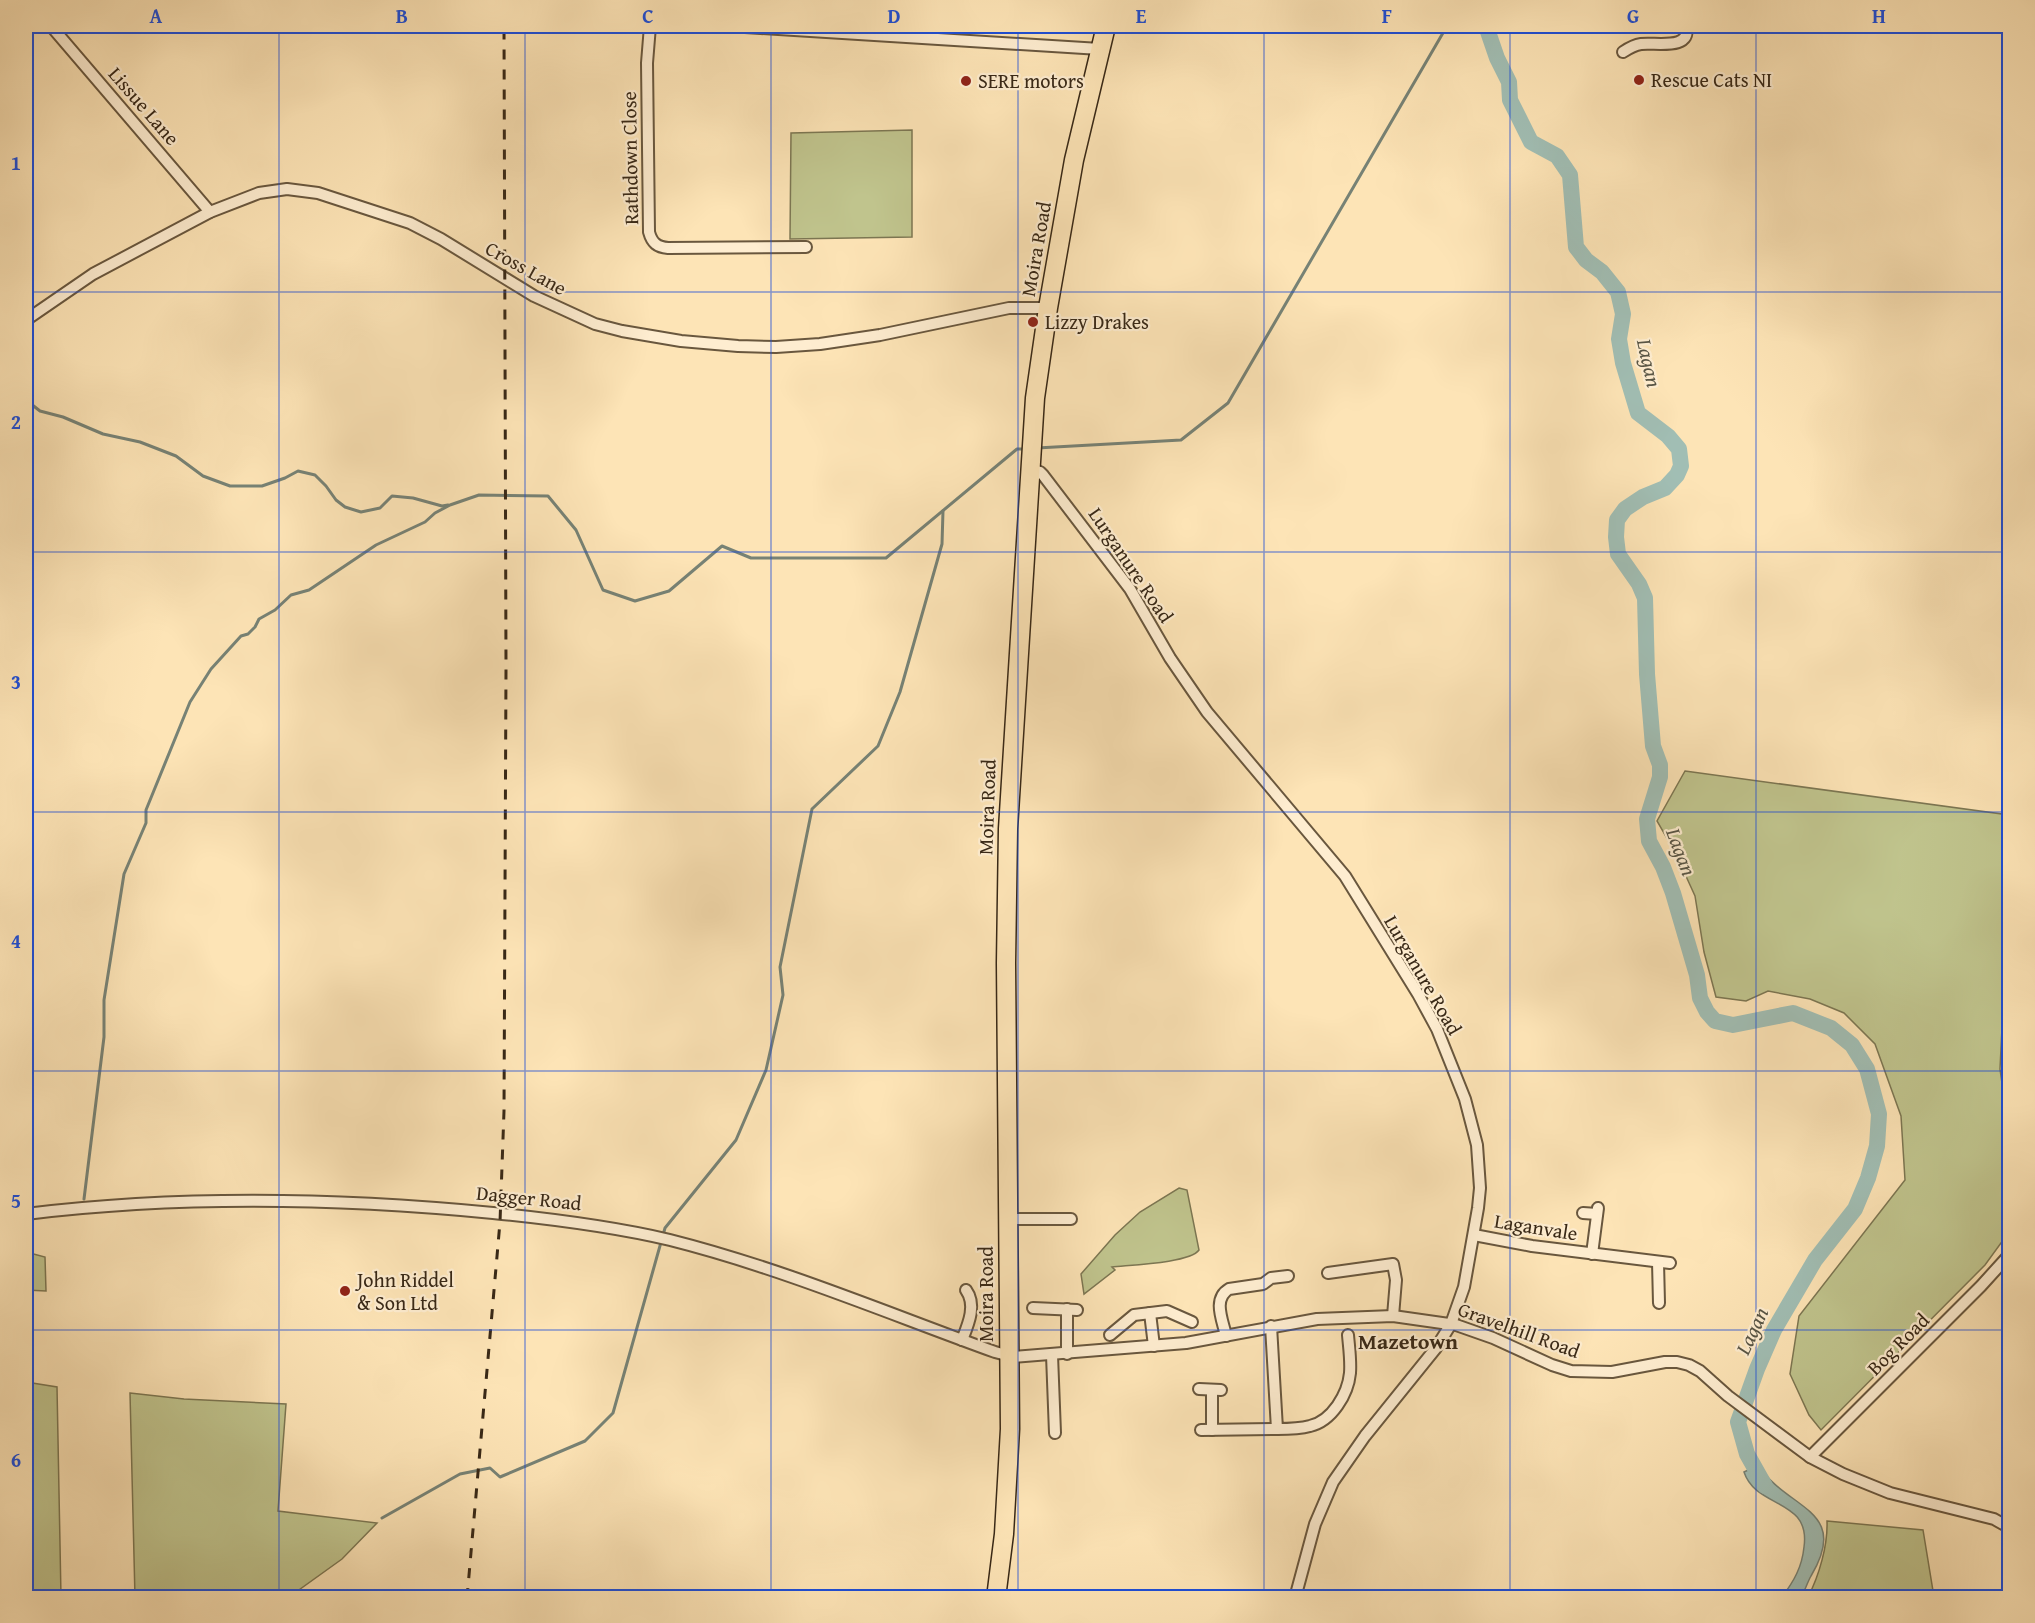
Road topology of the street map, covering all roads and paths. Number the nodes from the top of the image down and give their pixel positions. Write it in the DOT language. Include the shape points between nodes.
graph roads {
  1 [pos="51,26"];
  2 [pos="650,26"];
  3 [pos="729,26"];
  4 [pos="1106,26"];
  5 [pos="1686,26"];
  6 [pos="912,31"];
  7 [pos="1100,49"];
  8 [pos="1623,52"];
  9 [pos="210,212"];
  10 [pos="806,247"];
  11 [pos="1048,308"];
  12 [pos="26,320"];
  13 [pos="1032,456"];
  14 [pos="1583,1213"];
  15 [pos="26,1214"];
  16 [pos="1007,1219"];
  17 [pos="1071,1219"];
  18 [pos="1474,1235"];
  19 [pos="1592,1254"];
  20 [pos="2010,1254"];
  21 [pos="1328,1273"];
  22 [pos="1288,1276"];
  23 [pos="966,1290"];
  24 [pos="1659,1303"];
  25 [pos="1033,1308"];
  26 [pos="1150,1313"];
  27 [pos="1393,1316"];
  28 [pos="1192,1322"];
  29 [pos="1451,1324"];
  30 [pos="1271,1326"];
  31 [pos="1110,1335"];
  32 [pos="1348,1335"];
  33 [pos="1226,1336"];
  34 [pos="962,1340"];
  35 [pos="1154,1346"];
  36 [pos="1052,1354"];
  37 [pos="1067,1354"];
  38 [pos="1009,1356"];
  39 [pos="1199,1389"];
  40 [pos="1058,1426"];
  41 [pos="1277,1429"];
  42 [pos="1201,1430"];
  43 [pos="1212,1430"];
  44 [pos="1810,1457"];
  45 [pos="2010,1528"];
  46 [pos="996,1598"];
  47 [pos="1296,1598"];
  1 -- 9 [label="street, Lissue Lane"];
  2 -- 10 [label="street, Rathdown Close" via="646,63 651,239 668,248"];
  3 -- 6 [label="street"];
  4 -- 7 [label="highway, Moira Road"];
  5 -- 8 [label="street" via="1685,38 1678,42 1642,44"];
  6 -- 7 [label="street"];
  7 -- 11 [label="highway, Moira Road" via="1074,160"];
  9 -- 11 [label="street, Cross Lane" via="272,190 318,193 410,223 534,296 595,324 708,344 820,344 1009,308"];
  9 -- 12 [label="street, Cross Lane" via="93,274"];
  11 -- 13 [label="highway, Moira Road"];
  13 -- 16 [label="highway, Moira Road" via="1008,829"];
  13 -- 18 [label="street, Lurganure Road" via="1137,598 1186,684 1334,861 1418,994 1453,1066 1473,1126 1480,1188"];
  14 -- 19 [label="street, Laganvale" via="1598,1211"];
  15 -- 34 [label="street, Dagger Road" via="193,1202 300,1201 463,1209 572,1221 671,1240 790,1276"];
  16 -- 17 [label="street"];
  16 -- 38 [label="highway, Moira Road"];
  18 -- 19 [label="street, Laganvale"];
  18 -- 29 [label="street, Lurganure Road" via="1464,1287"];
  19 -- 24 [label="street, Laganvale" via="1664,1262"];
  20 -- 44 [label="street, Bog Road"];
  21 -- 27 [label="street" via="1393,1264"];
  22 -- 33 [label="street" via="1224,1291 1219,1303"];
  23 -- 34 [label="street" via="971,1319"];
  25 -- 37 [label="street" via="1072,1309"];
  26 -- 28 [label="street" via="1167,1311"];
  26 -- 31 [label="street" via="1134,1315"];
  26 -- 35 [label="street"];
  27 -- 29 [label="street, Gravelhill Road"];
  27 -- 30 [label="street, Gravelhill Road" via="1327,1318"];
  29 -- 44 [label="street, Gravelhill Road" via="1571,1371 1612,1372 1677,1362 1700,1371"];
  29 -- 47 [label="street, Lurganure Road" via="1333,1482 1313,1532"];
  30 -- 33 [label="street, Gravelhill Road"];
  30 -- 41 [label="street"];
  32 -- 41 [label="street" via="1348,1383 1331,1413 1309,1427"];
  33 -- 35 [label="street, Gravelhill Road"];
  34 -- 38 [label="street, Dagger Road"];
  35 -- 37 [label="street, Gravelhill Road"];
  36 -- 37 [label="street, Gravelhill Road"];
  36 -- 38 [label="street, Gravelhill Road"];
  36 -- 40 [label="street"];
  38 -- 46 [label="highway, Moira Road" via="1009,1473"];
  39 -- 43 [label="street" via="1216,1390"];
  41 -- 43 [label="street"];
  42 -- 43 [label="street"];
  44 -- 45 [label="street, Gravelhill Road" via="1890,1493 1994,1519"];
}
